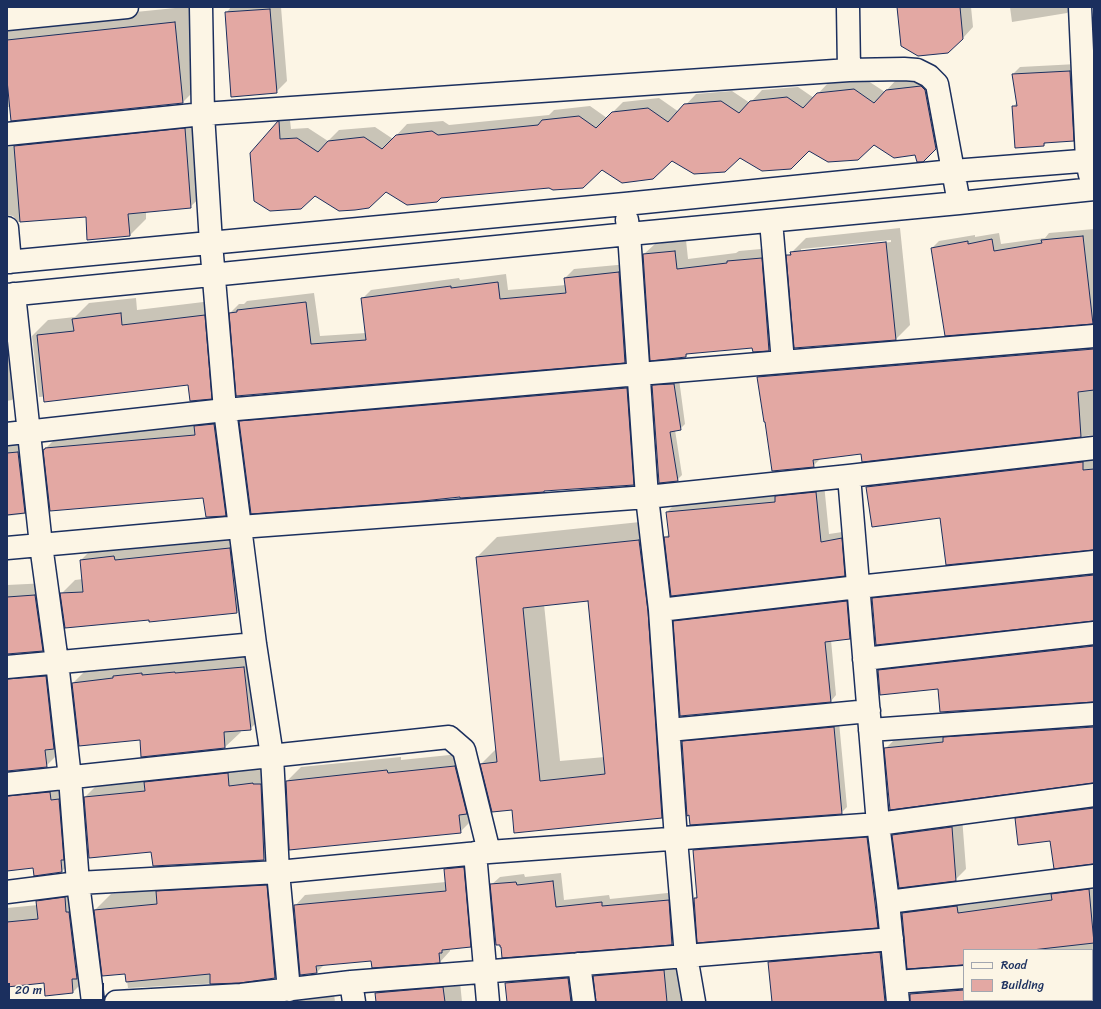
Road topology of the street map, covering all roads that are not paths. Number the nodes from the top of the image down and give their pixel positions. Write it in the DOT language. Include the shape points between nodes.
graph roads {
  1 [pos="127,7"];
  2 [pos="201,7"];
  3 [pos="848,7"];
  4 [pos="1080,7"];
  5 [pos="7,19"];
  6 [pos="848,70"];
  7 [pos="203,114"];
  8 [pos="7,134"];
  9 [pos="1091,160"];
  10 [pos="953,171"];
  11 [pos="1093,192"];
  12 [pos="959,203"];
  13 [pos="625,204"];
  14 [pos="771,221"];
  15 [pos="7,228"];
  16 [pos="629,234"];
  17 [pos="211,243"];
  18 [pos="8,262"];
  19 [pos="214,275"];
  20 [pos="10,295"];
  21 [pos="1094,336"];
  22 [pos="783,362"];
  23 [pos="639,374"];
  24 [pos="225,410"];
  25 [pos="28,432"];
  26 [pos="7,434"];
  27 [pos="1094,448"];
  28 [pos="849,476"];
  29 [pos="647,496"];
  30 [pos="240,527"];
  31 [pos="41,545"];
  32 [pos="7,548"];
  33 [pos="1094,562"];
  34 [pos="858,587"];
  35 [pos="660,610"];
  36 [pos="1094,633"];
  37 [pos="255,644"];
  38 [pos="864,659"];
  39 [pos="57,662"];
  40 [pos="7,667"];
  41 [pos="1094,714"];
  42 [pos="869,720"];
  43 [pos="669,730"];
  44 [pos="272,756"];
  45 [pos="70,778"];
  46 [pos="7,784"];
  47 [pos="1094,795"];
  48 [pos="878,824"];
  49 [pos="676,839"];
  50 [pos="482,853"];
  51 [pos="278,872"];
  52 [pos="1094,876"];
  53 [pos="78,883"];
  54 [pos="7,892"];
  55 [pos="888,902"];
  56 [pos="892,939"];
  57 [pos="686,956"];
  58 [pos="579,964"];
  59 [pos="486,971"];
  60 [pos="963,977"];
  61 [pos="289,990"];
  62 [pos="352,992"];
  63 [pos="897,992"];
  64 [pos="241,999"];
  65 [pos="93,1002"];
  66 [pos="116,1002"];
  67 [pos="488,1002"];
  68 [pos="584,1002"];
  69 [pos="694,1002"];
  1 -- 5 [label="street"];
  2 -- 7 [label="street"];
  3 -- 6 [label="street"];
  4 -- 9 [label="street"];
  6 -- 7 [label="street"];
  6 -- 10 [label="street" via="904,69 917,70 929,76 937,84"];
  7 -- 8 [label="street"];
  7 -- 17 [label="street"];
  9 -- 10 [label="street"];
  9 -- 11 [label="street"];
  10 -- 12 [label="street"];
  10 -- 13 [label="street"];
  11 -- 12 [label="street"];
  12 -- 14 [label="street"];
  13 -- 16 [label="street"];
  13 -- 17 [label="street"];
  14 -- 16 [label="street"];
  14 -- 22 [label="street"];
  15 -- 18 [label="street"];
  16 -- 19 [label="street"];
  16 -- 23 [label="street"];
  17 -- 18 [label="street"];
  17 -- 19 [label="street"];
  19 -- 20 [label="street"];
  19 -- 24 [label="street"];
  20 -- 25 [label="street"];
  21 -- 22 [label="street"];
  22 -- 23 [label="street"];
  23 -- 24 [label="street"];
  23 -- 29 [label="street"];
  24 -- 25 [label="street"];
  24 -- 30 [label="street"];
  25 -- 26 [label="street"];
  25 -- 31 [label="street"];
  27 -- 28 [label="street"];
  28 -- 29 [label="street"];
  28 -- 34 [label="street"];
  29 -- 30 [label="street"];
  29 -- 35 [label="street"];
  30 -- 31 [label="street"];
  30 -- 37 [label="street"];
  31 -- 32 [label="street"];
  31 -- 39 [label="street"];
  33 -- 34 [label="street"];
  34 -- 35 [label="street"];
  34 -- 38 [label="street"];
  35 -- 43 [label="street"];
  36 -- 38 [label="street"];
  37 -- 39 [label="street"];
  37 -- 44 [label="street"];
  38 -- 42 [label="street"];
  39 -- 40 [label="street"];
  39 -- 45 [label="street"];
  41 -- 42 [label="street"];
  42 -- 43 [label="street"];
  42 -- 48 [label="street"];
  43 -- 49 [label="street"];
  44 -- 45 [label="street"];
  44 -- 50 [label="street" via="449,737 464,750"];
  44 -- 51 [label="street"];
  45 -- 46 [label="street"];
  45 -- 53 [label="street"];
  47 -- 48 [label="street"];
  48 -- 49 [label="street"];
  48 -- 55 [label="street"];
  49 -- 50 [label="street"];
  49 -- 57 [label="street"];
  50 -- 51 [label="street"];
  50 -- 59 [label="street"];
  51 -- 53 [label="street"];
  51 -- 61 [label="street"];
  52 -- 55 [label="street"];
  53 -- 54 [label="street"];
  53 -- 65 [label="street"];
  55 -- 56 [label="street"];
  56 -- 57 [label="street"];
  56 -- 63 [label="street"];
  57 -- 58 [label="street"];
  57 -- 69 [label="street"];
  58 -- 59 [label="street"];
  58 -- 68 [label="street"];
  59 -- 62 [label="street"];
  59 -- 67 [label="street"];
  60 -- 63 [label="street"];
  61 -- 62 [label="street"];
  61 -- 64 [label="street"];
  64 -- 66 [label="street"];
}
